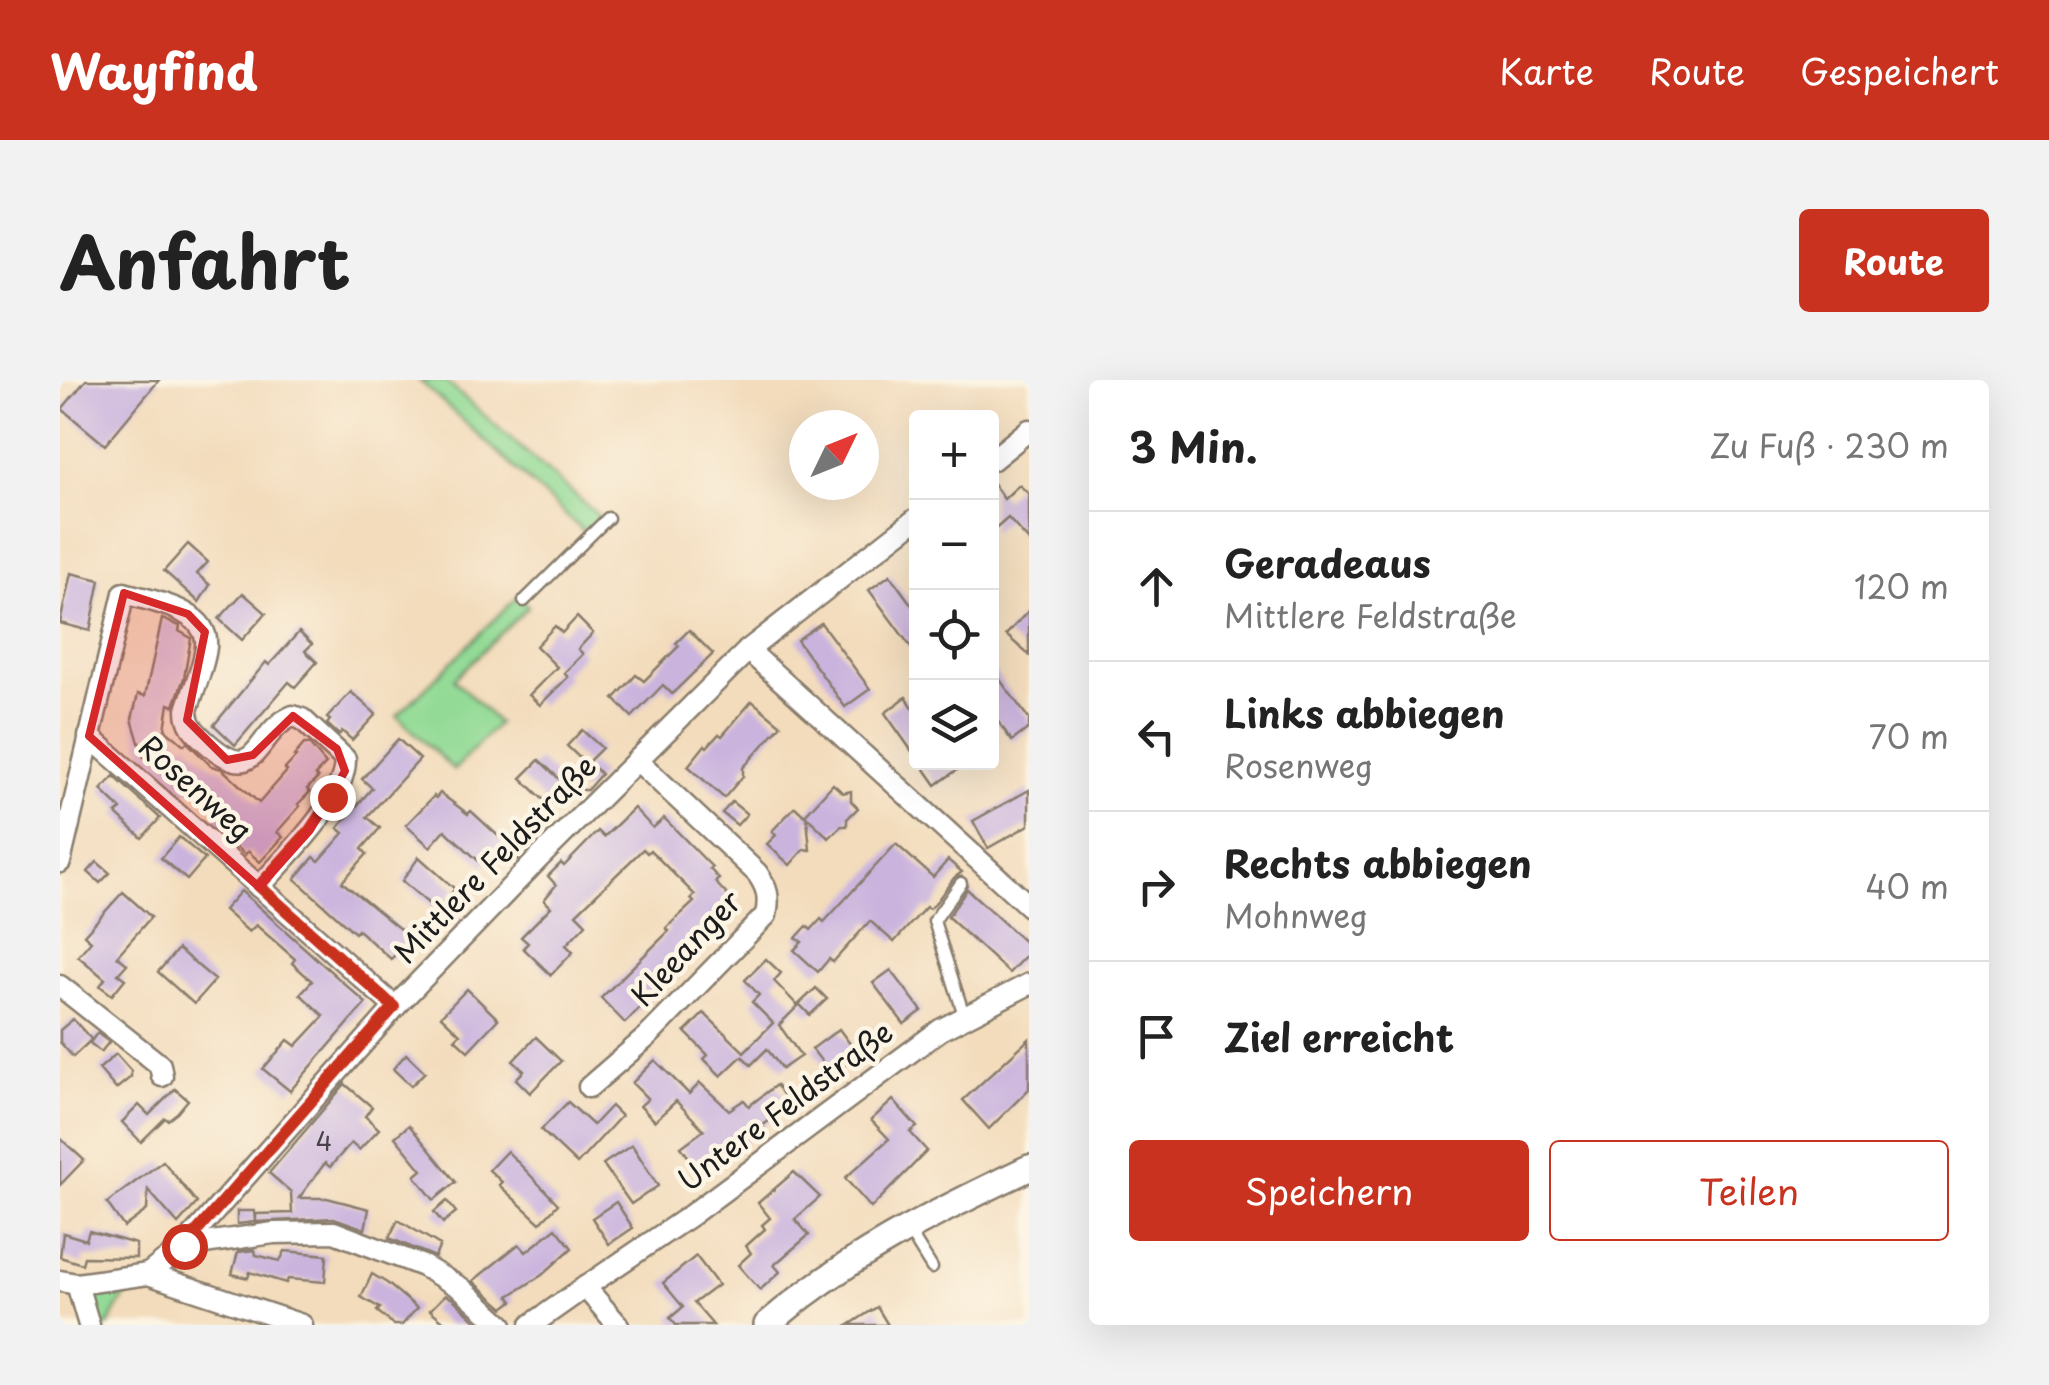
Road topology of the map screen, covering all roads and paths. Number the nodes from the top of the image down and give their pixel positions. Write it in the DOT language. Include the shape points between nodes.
graph roads {
  1 [pos="1021,436"];
  2 [pos="999,454"];
  3 [pos="1029,458"];
  4 [pos="608,518"];
  5 [pos="909,524"];
  6 [pos="524,601"];
  7 [pos="748,650"];
  8 [pos="89,736"];
  9 [pos="636,760"];
  10 [pos="60,862"];
  11 [pos="961,882"];
  12 [pos="259,886"];
  13 [pos="1029,906"];
  14 [pos="1029,984"];
  15 [pos="60,986"];
  16 [pos="394,1007"];
  17 [pos="964,1015"];
  18 [pos="162,1076"];
  19 [pos="589,1087"];
  20 [pos="1029,1168"];
  21 [pos="908,1229"];
  22 [pos="184,1246"];
  23 [pos="932,1268"];
  24 [pos="148,1274"];
  25 [pos="68,1283"];
  26 [pos="585,1287"];
  27 [pos="89,1325"];
  28 [pos="302,1325"];
  29 [pos="502,1325"];
  30 [pos="531,1325"];
  31 [pos="618,1325"];
  32 [pos="767,1325"];
  1 -- 2 [label="street"];
  1 -- 3 [label="street"];
  4 -- 6 [label="lane"];
  5 -- 7 [label="street, Mittlere Feldstraße"];
  7 -- 9 [label="street, Mittlere Feldstraße"];
  7 -- 13 [label="street"];
  8 -- 10 [label="street"];
  8 -- 12 [label="street, Rosenweg"];
  8 -- 12 [label="street" via="124,593 188,614 205,632 206,645 187,710 195,732 226,760 242,762 293,716 344,759 345,771 310,830"];
  9 -- 16 [label="street, Mittlere Feldstraße"];
  9 -- 19 [label="street, Kleeanger" via="758,872 769,900 766,915 735,948"];
  11 -- 17 [label="lane" via="934,921"];
  12 -- 16 [label="street, Rosenweg"];
  14 -- 17 [label="street, Untere Feldstraße"];
  15 -- 18 [label="street" via="160,1065"];
  16 -- 22 [label="street, Mittlere Feldstraße"];
  17 -- 26 [label="street, Untere Feldstraße"];
  20 -- 21 [label="street"];
  21 -- 23 [label="lane"];
  21 -- 32 [label="street"];
  22 -- 24 [label="street, Mittlere Feldstraße"];
  22 -- 29 [label="street" via="334,1232 423,1266 461,1288"];
  24 -- 25 [label="street"];
  24 -- 28 [label="street"];
  25 -- 27 [label="street"];
  26 -- 30 [label="street, Untere Feldstraße"];
  26 -- 31 [label="street"];
}
